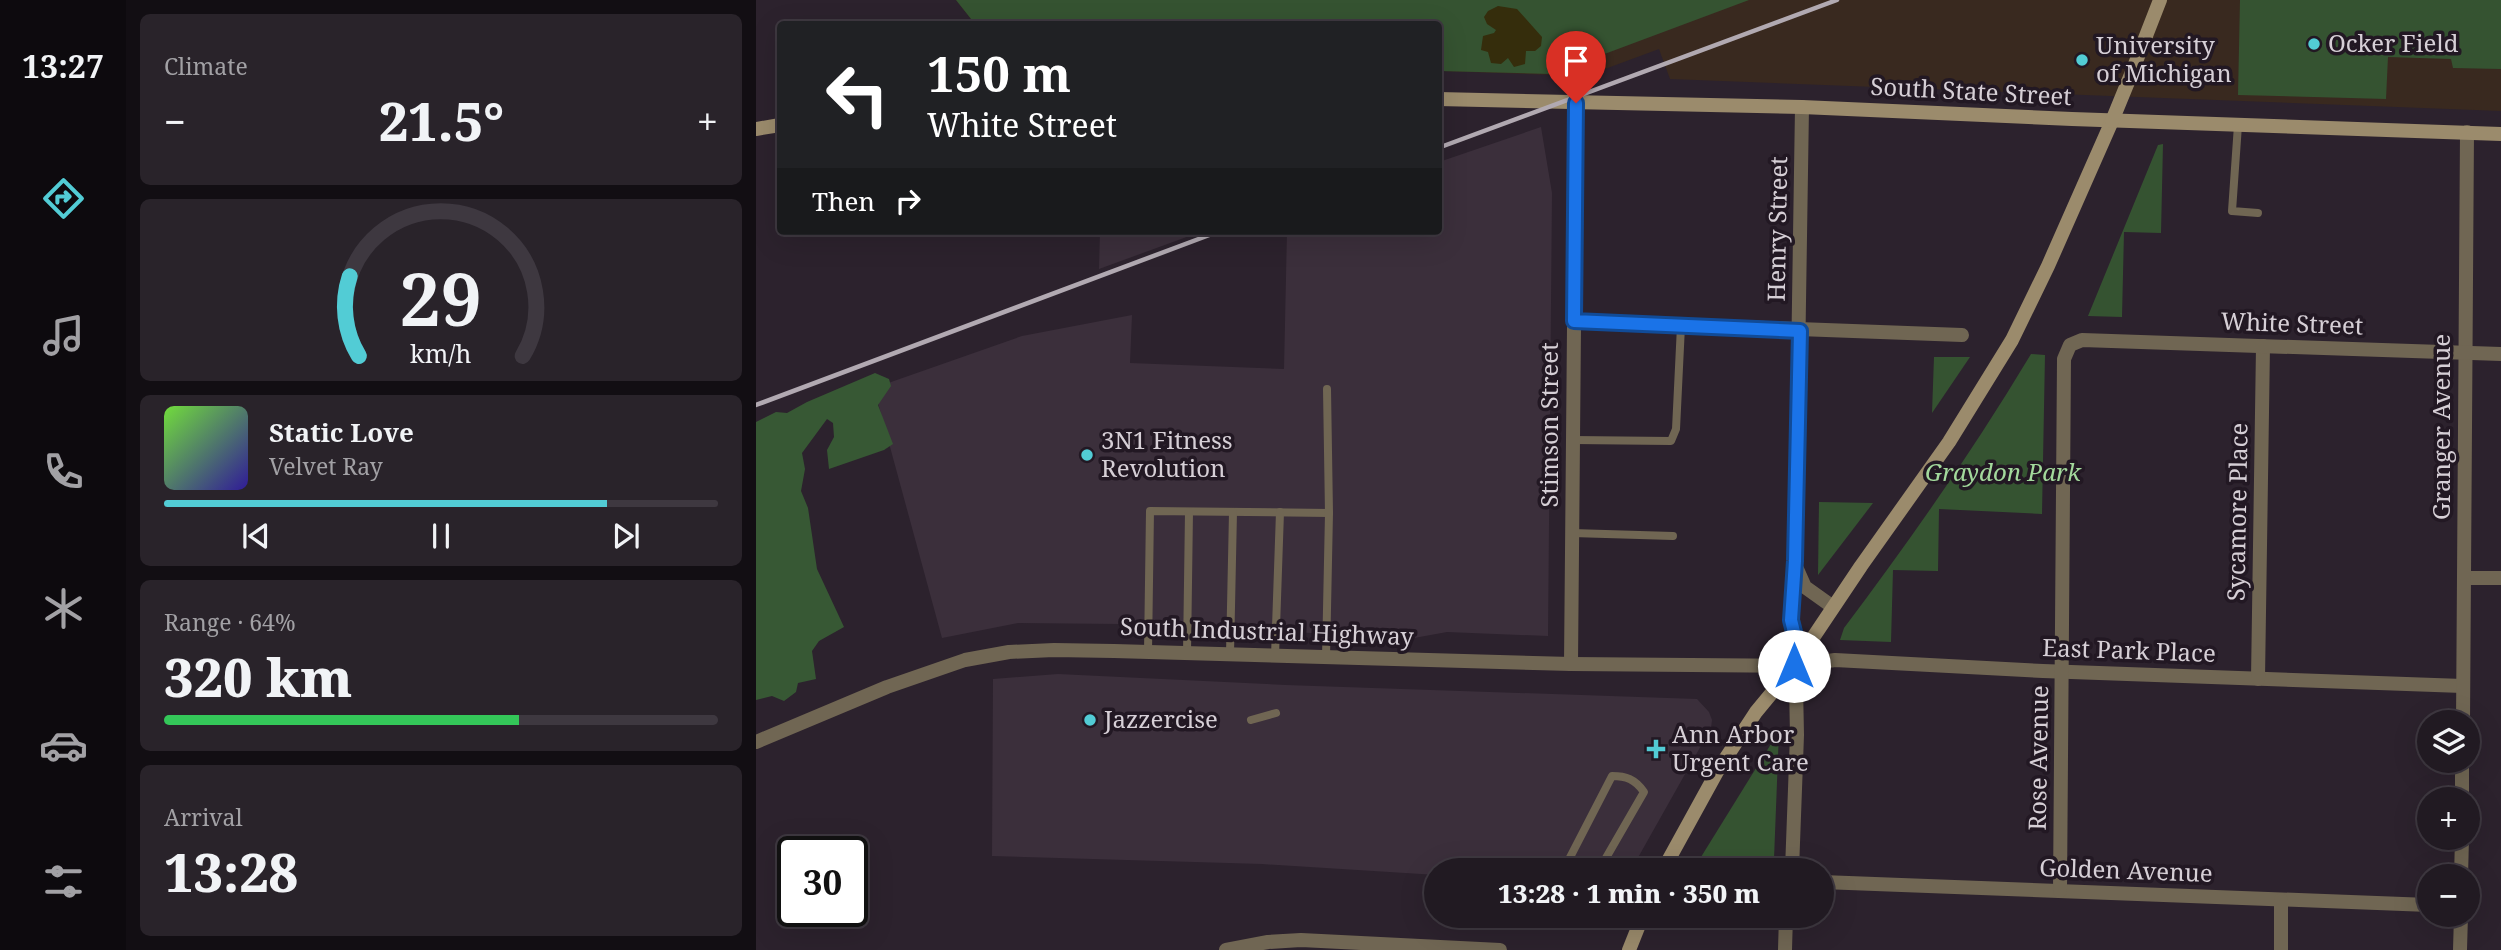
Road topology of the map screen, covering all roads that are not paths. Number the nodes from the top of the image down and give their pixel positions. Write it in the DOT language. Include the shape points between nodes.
graph roads {
  1 [pos="2160,0"];
  2 [pos="1442,99"];
  3 [pos="1576,103"];
  4 [pos="1802,107"];
  5 [pos="2238,125"];
  6 [pos="777,126"];
  7 [pos="756,129"];
  8 [pos="2467,132"];
  9 [pos="2501,134"];
  10 [pos="2258,213"];
  11 [pos="1574,321"];
  12 [pos="1681,326"];
  13 [pos="1800,331"];
  14 [pos="1962,335"];
  15 [pos="2082,340"];
  16 [pos="2263,346"];
  17 [pos="2465,353"];
  18 [pos="2501,354"];
  19 [pos="1327,389"];
  20 [pos="1573,440"];
  21 [pos="1189,512"];
  22 [pos="1233,512"];
  23 [pos="1280,512"];
  24 [pos="1329,513"];
  25 [pos="1572,533"];
  26 [pos="1673,536"];
  27 [pos="1795,561"];
  28 [pos="2464,578"];
  29 [pos="2501,579"];
  30 [pos="1833,607"];
  31 [pos="1148,652"];
  32 [pos="1187,653"];
  33 [pos="1230,654"];
  34 [pos="1275,656"];
  35 [pos="1326,657"];
  36 [pos="1571,664"];
  37 [pos="1794,666"];
  38 [pos="2062,671"];
  39 [pos="2258,679"];
  40 [pos="2463,686"];
  41 [pos="2463,710"];
  42 [pos="1276,713"];
  43 [pos="1251,720"];
  44 [pos="756,742"];
  45 [pos="1570,858"];
  46 [pos="1606,858"];
  47 [pos="1669,858"];
  48 [pos="1792,858"];
  49 [pos="1834,882"];
  50 [pos="2060,891"];
  51 [pos="2281,900"];
  52 [pos="2417,905"];
  53 [pos="2461,927"];
  54 [pos="1637,928"];
  55 [pos="1786,928"];
  56 [pos="1226,950"];
  57 [pos="1500,950"];
  58 [pos="1629,950"];
  59 [pos="1785,950"];
  60 [pos="2281,950"];
  61 [pos="2460,950"];
  1 -- 30 [label="main road, bridge" via="2097,159 2011,340 1949,442"];
  2 -- 3 [label="main road, South State Street"];
  3 -- 4 [label="main road, South State Street"];
  3 -- 11 [label="street, Stimson Street"];
  4 -- 5 [label="main road, South State Street"];
  4 -- 13 [label="street, Henry Street"];
  5 -- 8 [label="main road, South State Street"];
  5 -- 10 [label="lane" via="2232,212"];
  6 -- 7 [label="main road"];
  8 -- 9 [label="main road, South State Street"];
  8 -- 17 [label="street, Granger Avenue"];
  11 -- 12 [label="street"];
  11 -- 20 [label="street, Stimson Street"];
  12 -- 13 [label="street"];
  12 -- 20 [label="lane" via="1676,429 1671,441"];
  13 -- 14 [label="street"];
  13 -- 27 [label="street, Henry Street"];
  15 -- 16 [label="street, White Street"];
  15 -- 38 [label="street, Rose Avenue" via="2070,345 2064,359"];
  16 -- 17 [label="street, White Street"];
  16 -- 39 [label="street, Sycamore Place"];
  17 -- 18 [label="street, White Street"];
  17 -- 28 [label="street, Granger Avenue"];
  19 -- 24 [label="lane"];
  20 -- 25 [label="street, Stimson Street"];
  21 -- 22 [label="lane"];
  21 -- 31 [label="lane" via="1150,511"];
  21 -- 32 [label="lane"];
  22 -- 23 [label="lane"];
  22 -- 33 [label="lane"];
  23 -- 24 [label="lane"];
  23 -- 34 [label="lane"];
  24 -- 35 [label="lane"];
  25 -- 26 [label="lane"];
  25 -- 36 [label="street, Stimson Street"];
  27 -- 30 [label="street, Henry Street" via="1805,587"];
  27 -- 37 [label="street, Henry Street"];
  28 -- 29 [label="street"];
  28 -- 40 [label="street, Granger Avenue"];
  30 -- 37 [label="main road"];
  31 -- 32 [label="street, South Industrial Highway"];
  31 -- 44 [label="street, South Industrial Highway" via="1054,650 965,660"];
  32 -- 33 [label="street, South Industrial Highway"];
  33 -- 34 [label="street, South Industrial Highway"];
  34 -- 35 [label="street, South Industrial Highway"];
  35 -- 36 [label="street, South Industrial Highway"];
  36 -- 37 [label="street, South Industrial Highway"];
  37 -- 38 [label="street, East Park Place" via="1835,660"];
  37 -- 47 [label="main road" via="1756,712 1718,770"];
  37 -- 48 [label="street, Henry Street" via="1797,735"];
  38 -- 39 [label="street, East Park Place"];
  38 -- 50 [label="street, Rose Avenue"];
  39 -- 40 [label="street, East Park Place"];
  40 -- 41 [label="street, Granger Avenue"];
  42 -- 43 [label="lane"];
  45 -- 46 [label="lane" via="1612,776 1626,776 1644,792"];
  49 -- 50 [label="street, Golden Avenue"];
  50 -- 51 [label="street, Golden Avenue"];
  51 -- 52 [label="street, Golden Avenue"];
  51 -- 60 [label="street"];
  53 -- 61 [label="street"];
  54 -- 58 [label="main road"];
  55 -- 59 [label="street"];
  56 -- 57 [label="street" via="1301,940"];
}
